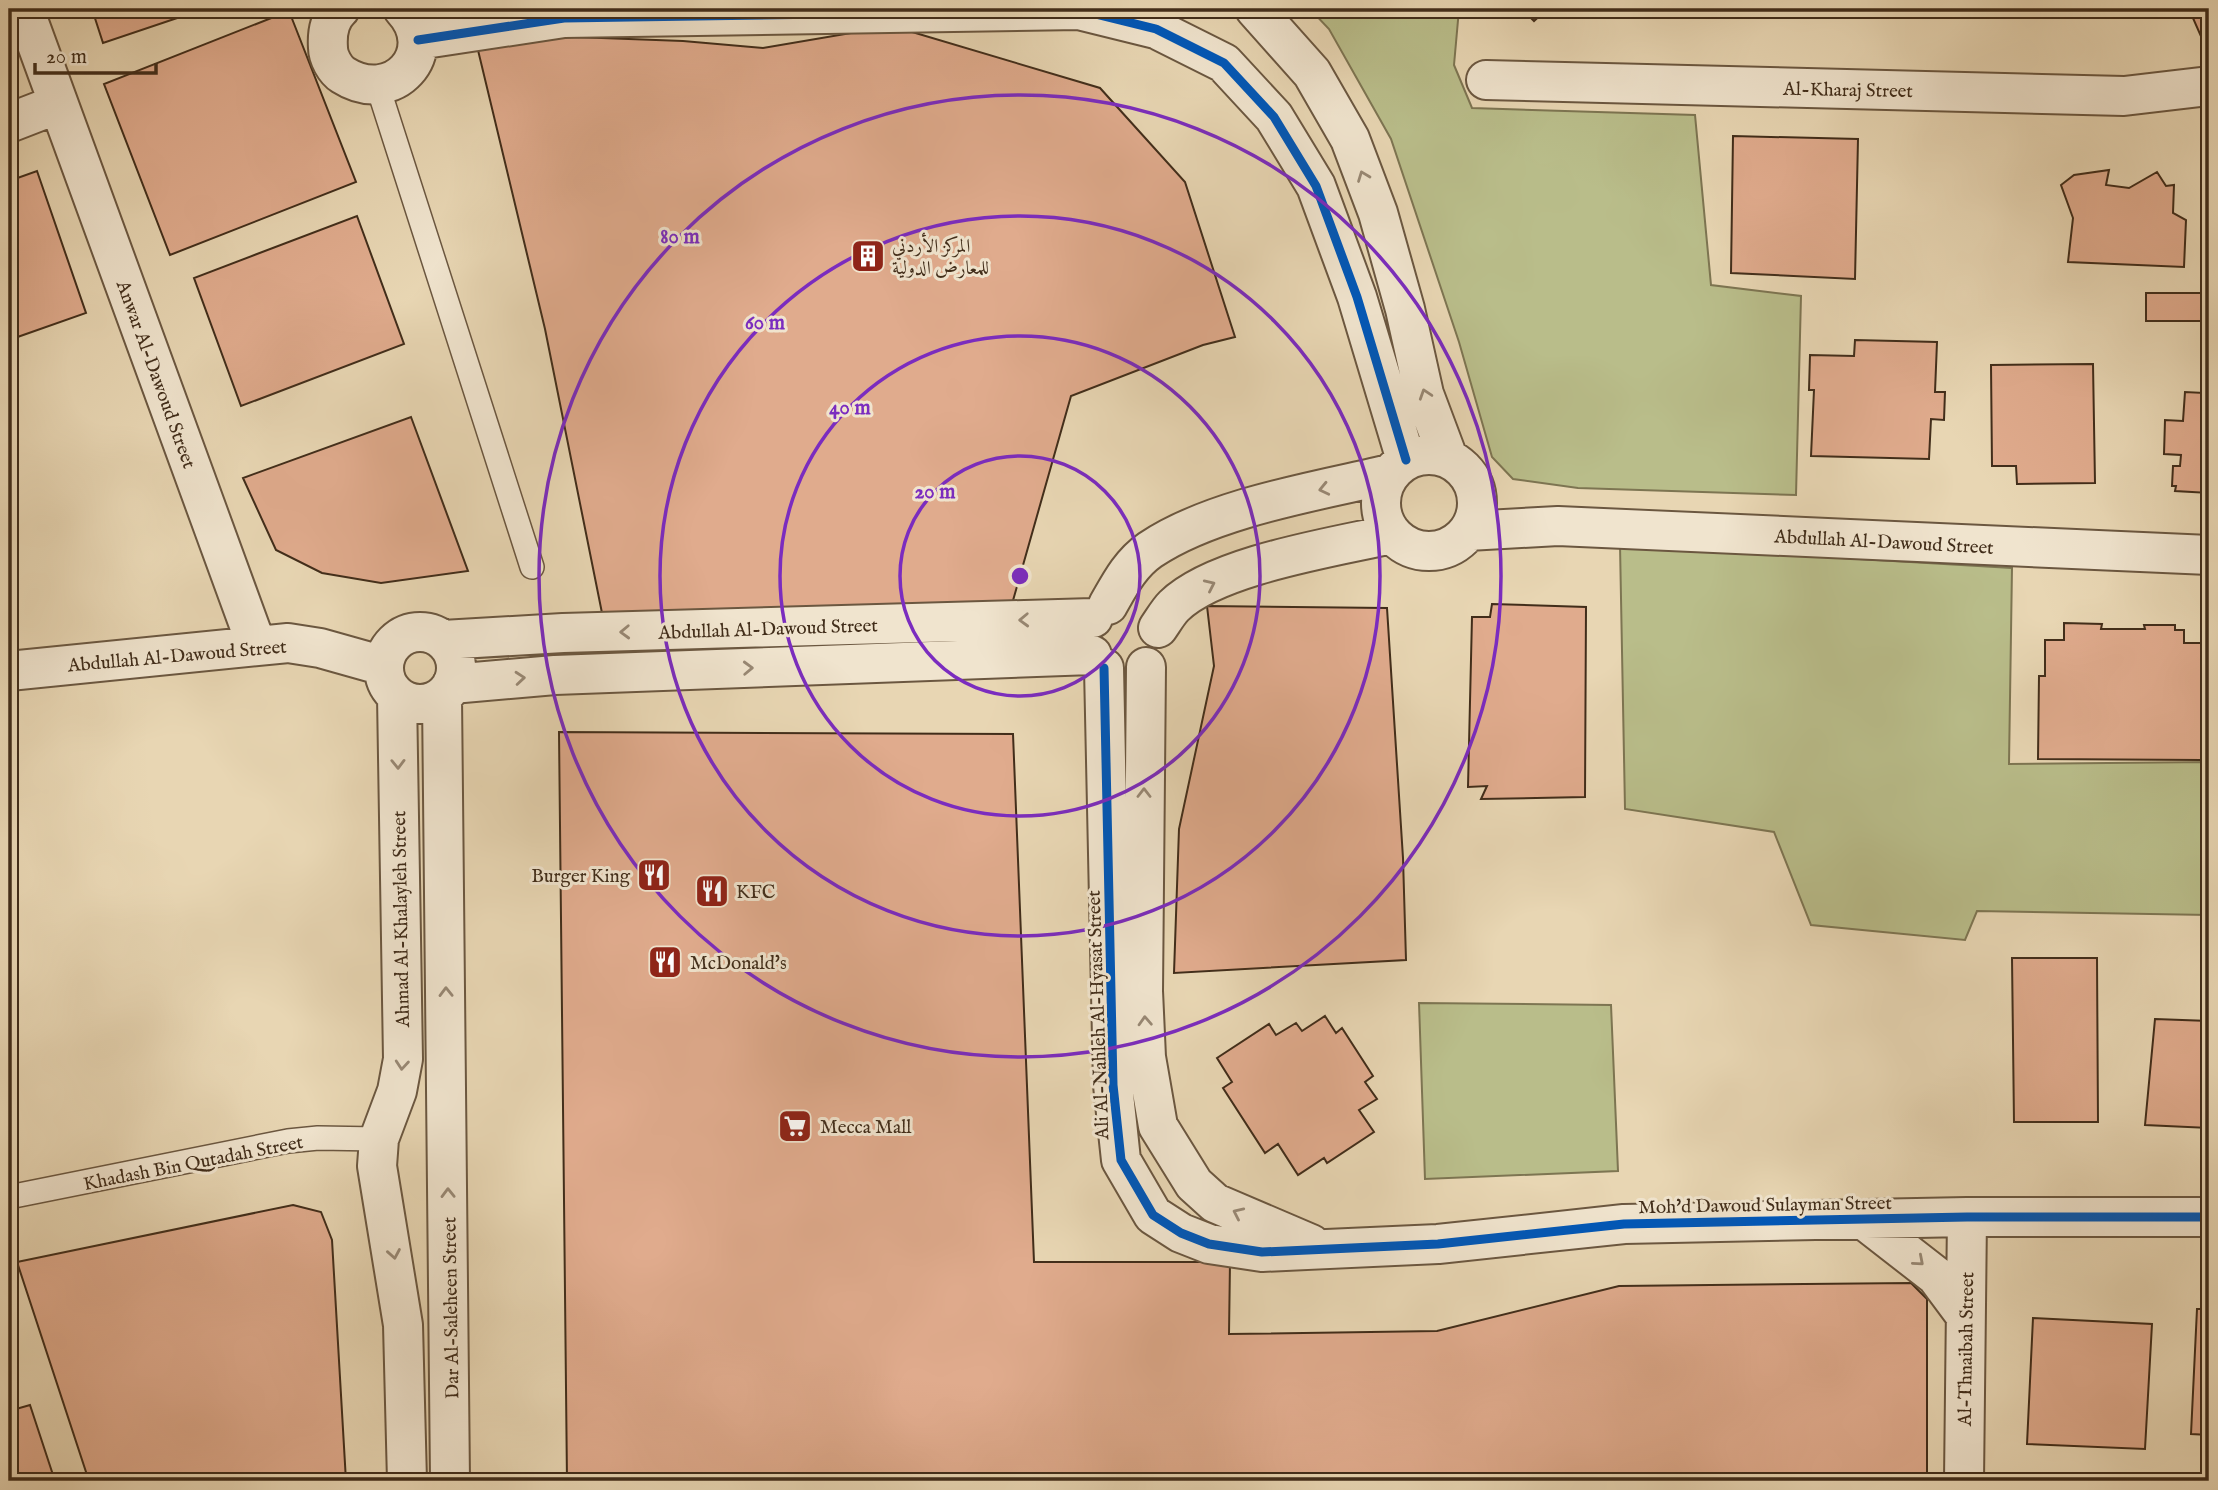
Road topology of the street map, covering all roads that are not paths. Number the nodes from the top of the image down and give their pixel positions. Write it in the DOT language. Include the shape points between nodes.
graph roads {
  1 [pos="24,9"];
  2 [pos="338,9"];
  3 [pos="1255,9"];
  4 [pos="410,25"];
  5 [pos="1486,80"];
  6 [pos="2209,86"];
  7 [pos="378,87"];
  8 [pos="58,104"];
  9 [pos="9,123"];
  10 [pos="1448,458"];
  11 [pos="1398,467"];
  12 [pos="1475,490"];
  13 [pos="1559,526"];
  14 [pos="1468,531"];
  15 [pos="1392,534"];
  16 [pos="2209,555"];
  17 [pos="532,567"];
  18 [pos="1158,628"];
  19 [pos="1099,637"];
  20 [pos="443,640"];
  21 [pos="256,644"];
  22 [pos="1146,667"];
  23 [pos="9,671"];
  24 [pos="390,681"];
  25 [pos="447,690"];
  26 [pos="447,1134"];
  27 [pos="379,1139"];
  28 [pos="1194,1184"];
  29 [pos="9,1197"];
  30 [pos="1153,1215"];
  31 [pos="1967,1217"];
  32 [pos="2209,1217"];
  33 [pos="1864,1220"];
  34 [pos="1323,1249"];
  35 [pos="1965,1315"];
  36 [pos="407,1481"];
  37 [pos="450,1481"];
  38 [pos="1964,1481"];
  1 -- 8 [label="street, Anwar Al-Dawoud Street"];
  2 -- 7 [label="street" via="328,30 328,53 338,72 357,84"];
  10 -- 3 [label="street, one-way" via="1424,394 1378,213 1350,139 1312,73"];
  4 -- 7 [label="street" via="413,62 398,79"];
  4 -- 11 [label="street" via="564,18 1079,10 1156,29 1224,63 1274,117 1316,186 1357,297"];
  5 -- 6 [label="street, Al-Kharaj Street" via="2124,96"];
  7 -- 17 [label="lane"];
  8 -- 9 [label="street"];
  8 -- 21 [label="street, Anwar Al-Dawoud Street"];
  10 -- 11 [label="street" via="1427,454"];
  10 -- 12 [label="street" via="1465,471"];
  11 -- 15 [label="street" via="1381,494 1382,515"];
  11 -- 19 [label="street, one-way" via="1176,535 1128,570"];
  12 -- 13 [label="street, Abdullah Al-Dawoud Street"];
  12 -- 14 [label="street" via="1477,504"];
  13 -- 14 [label="street, Abdullah Al-Dawoud Street"];
  13 -- 16 [label="street, Abdullah Al-Dawoud Street"];
  14 -- 15 [label="street" via="1451,545 1431,551 1410,547"];
  18 -- 15 [label="street, one-way" via="1174,607 1209,584 1274,560"];
  18 -- 19 [label="street" via="1148,611 1129,602"];
  18 -- 22 [label="street" via="1158,649"];
  19 -- 20 [label="street, Abdullah Al-Dawoud Street, one-way" via="563,634"];
  19 -- 22 [label="street" via="1125,674"];
  25 -- 19 [label="street, Abdullah Al-Dawoud Street, one-way" via="555,675"];
  19 -- 30 [label="street, Ali Al-Nahleh Al-Hyasat Street" via="1117,1128 1121,1160"];
  20 -- 24 [label="street" via="429,632 412,632 398,639 388,651"];
  20 -- 25 [label="street" via="453,653 456,668"];
  21 -- 23 [label="street, Abdullah Al-Dawoud Street"];
  21 -- 24 [label="street, Abdullah Al-Dawoud Street" via="320,648"];
  28 -- 22 [label="street, one-way" via="1158,1126 1146,1057"];
  24 -- 25 [label="street" via="411,703 427,703"];
  24 -- 27 [label="street, Ahmad Al-Khalayleh Street, one-way" via="403,1059"];
  26 -- 25 [label="street, one-way"];
  26 -- 27 [label="street" via="406,1128"];
  37 -- 26 [label="street, Dar Al-Saleheen Street, one-way"];
  27 -- 29 [label="lane, Khadash Bin Qutadah Street" via="288,1141"];
  27 -- 36 [label="street, one-way" via="379,1191 403,1325"];
  28 -- 30 [label="street"];
  34 -- 28 [label="street, one-way" via="1215,1203"];
  30 -- 34 [label="street, Ali Al-Nahleh Al-Hyasat Street" via="1209,1244 1262,1252"];
  31 -- 32 [label="street, Moh'd Dawoud Sulayman Street"];
  31 -- 33 [label="street, Moh'd Dawoud Sulayman Street"];
  31 -- 35 [label="street, Al-Thnaibah Street"];
  33 -- 34 [label="street, Moh'd Dawoud Sulayman Street" via="1624,1224 1438,1244"];
  33 -- 35 [label="street, one-way" via="1936,1276"];
  35 -- 38 [label="street, Al-Thnaibah Street"];
}
